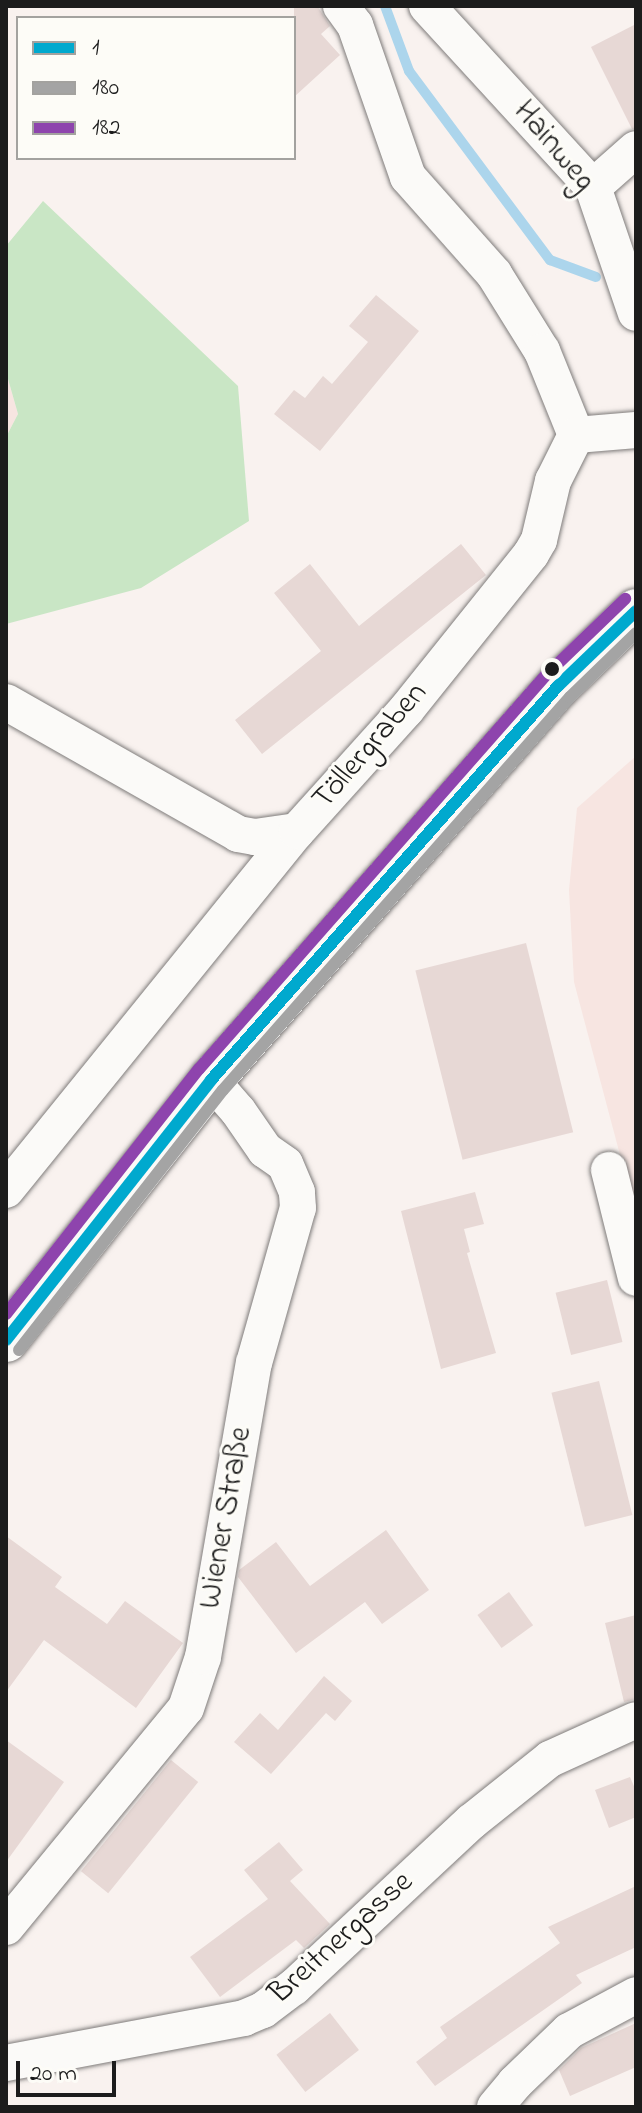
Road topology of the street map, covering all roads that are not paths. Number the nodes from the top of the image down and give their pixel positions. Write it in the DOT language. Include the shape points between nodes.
graph roads {
  1 [pos="341,6"];
  2 [pos="427,6"];
  3 [pos="636,149"];
  4 [pos="593,187"];
  5 [pos="636,313"];
  6 [pos="636,430"];
  7 [pos="576,435"];
  8 [pos="636,611"];
  9 [pos="6,702"];
  10 [pos="297,831"];
  11 [pos="211,1080"];
  12 [pos="609,1170"];
  13 [pos="6,1190"];
  14 [pos="636,1278"];
  15 [pos="6,1340"];
  16 [pos="636,1720"];
  17 [pos="6,1927"];
  18 [pos="636,1995"];
  19 [pos="6,2063"];
  20 [pos="495,2107"];
  1 -- 7 [label="street" via="355,25 408,177 494,274 542,351"];
  2 -- 4 [label="street, Hainweg"];
  3 -- 4 [label="street"];
  4 -- 5 [label="street, Hainweg"];
  6 -- 7 [label="street"];
  7 -- 10 [label="street, Töllergraben" via="553,481 531,554 406,710"];
  8 -- 11 [label="main road" via="558,686"];
  9 -- 10 [label="street, Töllergraben" via="238,834"];
  10 -- 13 [label="street"];
  11 -- 15 [label="main road"];
  11 -- 17 [label="street, Wiener Straße" via="265,1150 285,1164 298,1208 254,1363 203,1657 186,1708"];
  12 -- 14 [label="street"];
  16 -- 19 [label="street, Breitnergasse" via="550,1759 471,1822 263,2010"];
  18 -- 20 [label="street" via="569,2031"];
}
